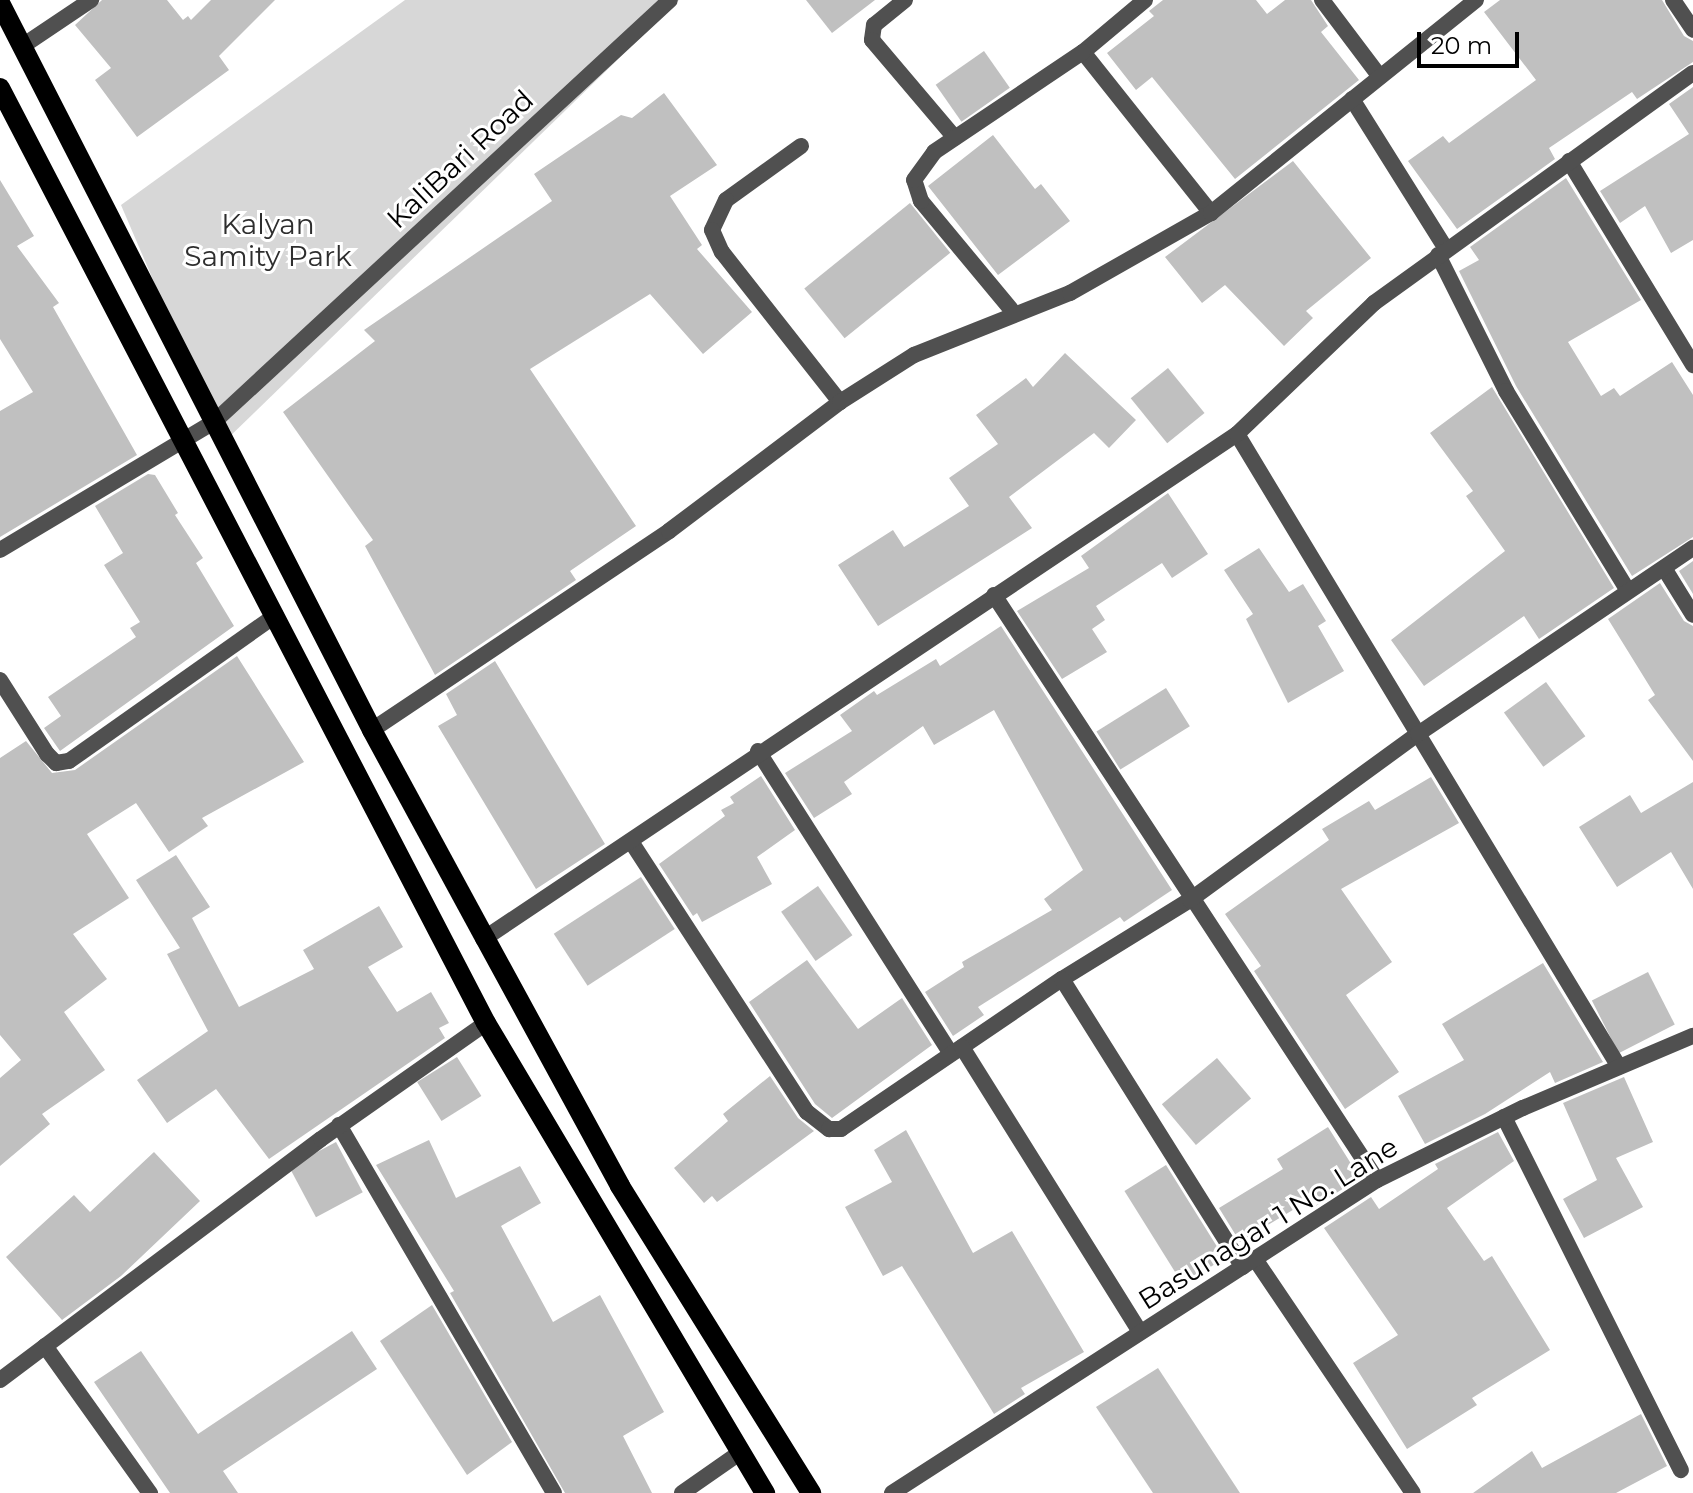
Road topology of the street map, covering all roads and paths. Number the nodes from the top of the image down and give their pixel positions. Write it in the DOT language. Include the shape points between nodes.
graph roads {
  1 [pos="91,0"];
  2 [pos="670,0"];
  3 [pos="905,0"];
  4 [pos="1145,0"];
  5 [pos="1322,0"];
  6 [pos="1476,0"];
  7 [pos="1673,0"];
  8 [pos="0,3"];
  9 [pos="1693,30"];
  10 [pos="24,45"];
  11 [pos="1083,52"];
  12 [pos="1693,73"];
  13 [pos="1380,77"];
  14 [pos="0,88"];
  15 [pos="1352,99"];
  16 [pos="955,138"];
  17 [pos="801,146"];
  18 [pos="1569,161"];
  19 [pos="1211,213"];
  20 [pos="1442,252"];
  21 [pos="1014,313"];
  22 [pos="1693,365"];
  23 [pos="840,402"];
  24 [pos="214,422"];
  25 [pos="1237,434"];
  26 [pos="184,443"];
  27 [pos="1693,548"];
  28 [pos="0,550"];
  29 [pos="1664,568"];
  30 [pos="1627,589"];
  31 [pos="994,595"];
  32 [pos="276,615"];
  33 [pos="1693,615"];
  34 [pos="0,680"];
  35 [pos="372,730"];
  36 [pos="1418,734"];
  37 [pos="758,751"];
  38 [pos="632,843"];
  39 [pos="1190,900"];
  40 [pos="485,938"];
  41 [pos="1062,979"];
  42 [pos="486,1023"];
  43 [pos="1693,1036"];
  44 [pos="957,1050"];
  45 [pos="1619,1067"];
  46 [pos="1504,1117"];
  47 [pos="339,1125"];
  48 [pos="1377,1180"];
  49 [pos="1249,1263"];
  50 [pos="1140,1332"];
  51 [pos="45,1346"];
  52 [pos="0,1380"];
  53 [pos="738,1454"];
  54 [pos="1681,1470"];
  55 [pos="150,1493"];
  56 [pos="554,1493"];
  57 [pos="682,1493"];
  58 [pos="765,1493"];
  59 [pos="811,1493"];
  60 [pos="892,1493"];
  61 [pos="1413,1493"];
  1 -- 10 [label="street"];
  2 -- 24 [label="street, KaliBari Road"];
  3 -- 16 [label="street" via="874,25 872,40"];
  4 -- 11 [label="street"];
  5 -- 13 [label="street"];
  6 -- 13 [label="street"];
  7 -- 9 [label="street"];
  8 -- 10 [label="main road"];
  10 -- 24 [label="main road"];
  11 -- 16 [label="street"];
  11 -- 19 [label="street"];
  12 -- 18 [label="street"];
  13 -- 15 [label="street"];
  14 -- 26 [label="main road"];
  15 -- 19 [label="street"];
  15 -- 20 [label="street"];
  16 -- 21 [label="street" via="919,167 914,180 921,201"];
  17 -- 23 [label="street" via="726,200 712,230 722,252"];
  18 -- 20 [label="street"];
  18 -- 22 [label="street"];
  19 -- 21 [label="street" via="1070,293"];
  20 -- 25 [label="street" via="1331,341"];
  20 -- 30 [label="street" via="1506,391"];
  21 -- 23 [label="street" via="914,355"];
  23 -- 35 [label="street" via="669,531"];
  24 -- 26 [label="street, KaliBari Road"];
  24 -- 35 [label="main road"];
  25 -- 31 [label="street"];
  25 -- 36 [label="street"];
  26 -- 28 [label="street, KaliBari Road"];
  26 -- 32 [label="main road"];
  27 -- 29 [label="street"];
  29 -- 30 [label="street"];
  29 -- 33 [label="street"];
  30 -- 36 [label="street"];
  31 -- 37 [label="street"];
  31 -- 39 [label="street"];
  32 -- 34 [label="street" via="69,761 56,763 47,754"];
  32 -- 42 [label="main road"];
  35 -- 40 [label="main road"];
  36 -- 39 [label="street"];
  36 -- 45 [label="street"];
  37 -- 38 [label="street"];
  37 -- 44 [label="street"];
  38 -- 40 [label="street"];
  38 -- 44 [label="street" via="807,1112 829,1129 841,1129"];
  39 -- 41 [label="street"];
  39 -- 48 [label="street"];
  40 -- 59 [label="main road" via="620,1186"];
  41 -- 44 [label="street"];
  41 -- 49 [label="street"];
  42 -- 47 [label="street"];
  42 -- 53 [label="main road"];
  43 -- 45 [label="street, Basunagar 1 No. Lane"];
  44 -- 50 [label="street"];
  45 -- 46 [label="street, Basunagar 1 No. Lane"];
  46 -- 48 [label="street, Basunagar 1 No. Lane"];
  46 -- 54 [label="street"];
  47 -- 51 [label="street"];
  47 -- 56 [label="street"];
  48 -- 49 [label="street, Basunagar 1 No. Lane"];
  49 -- 50 [label="street, Basunagar 1 No. Lane"];
  49 -- 61 [label="street"];
  50 -- 60 [label="street, Basunagar 1 No. Lane"];
  51 -- 52 [label="street"];
  51 -- 55 [label="street"];
  53 -- 57 [label="street"];
  53 -- 58 [label="main road"];
}
